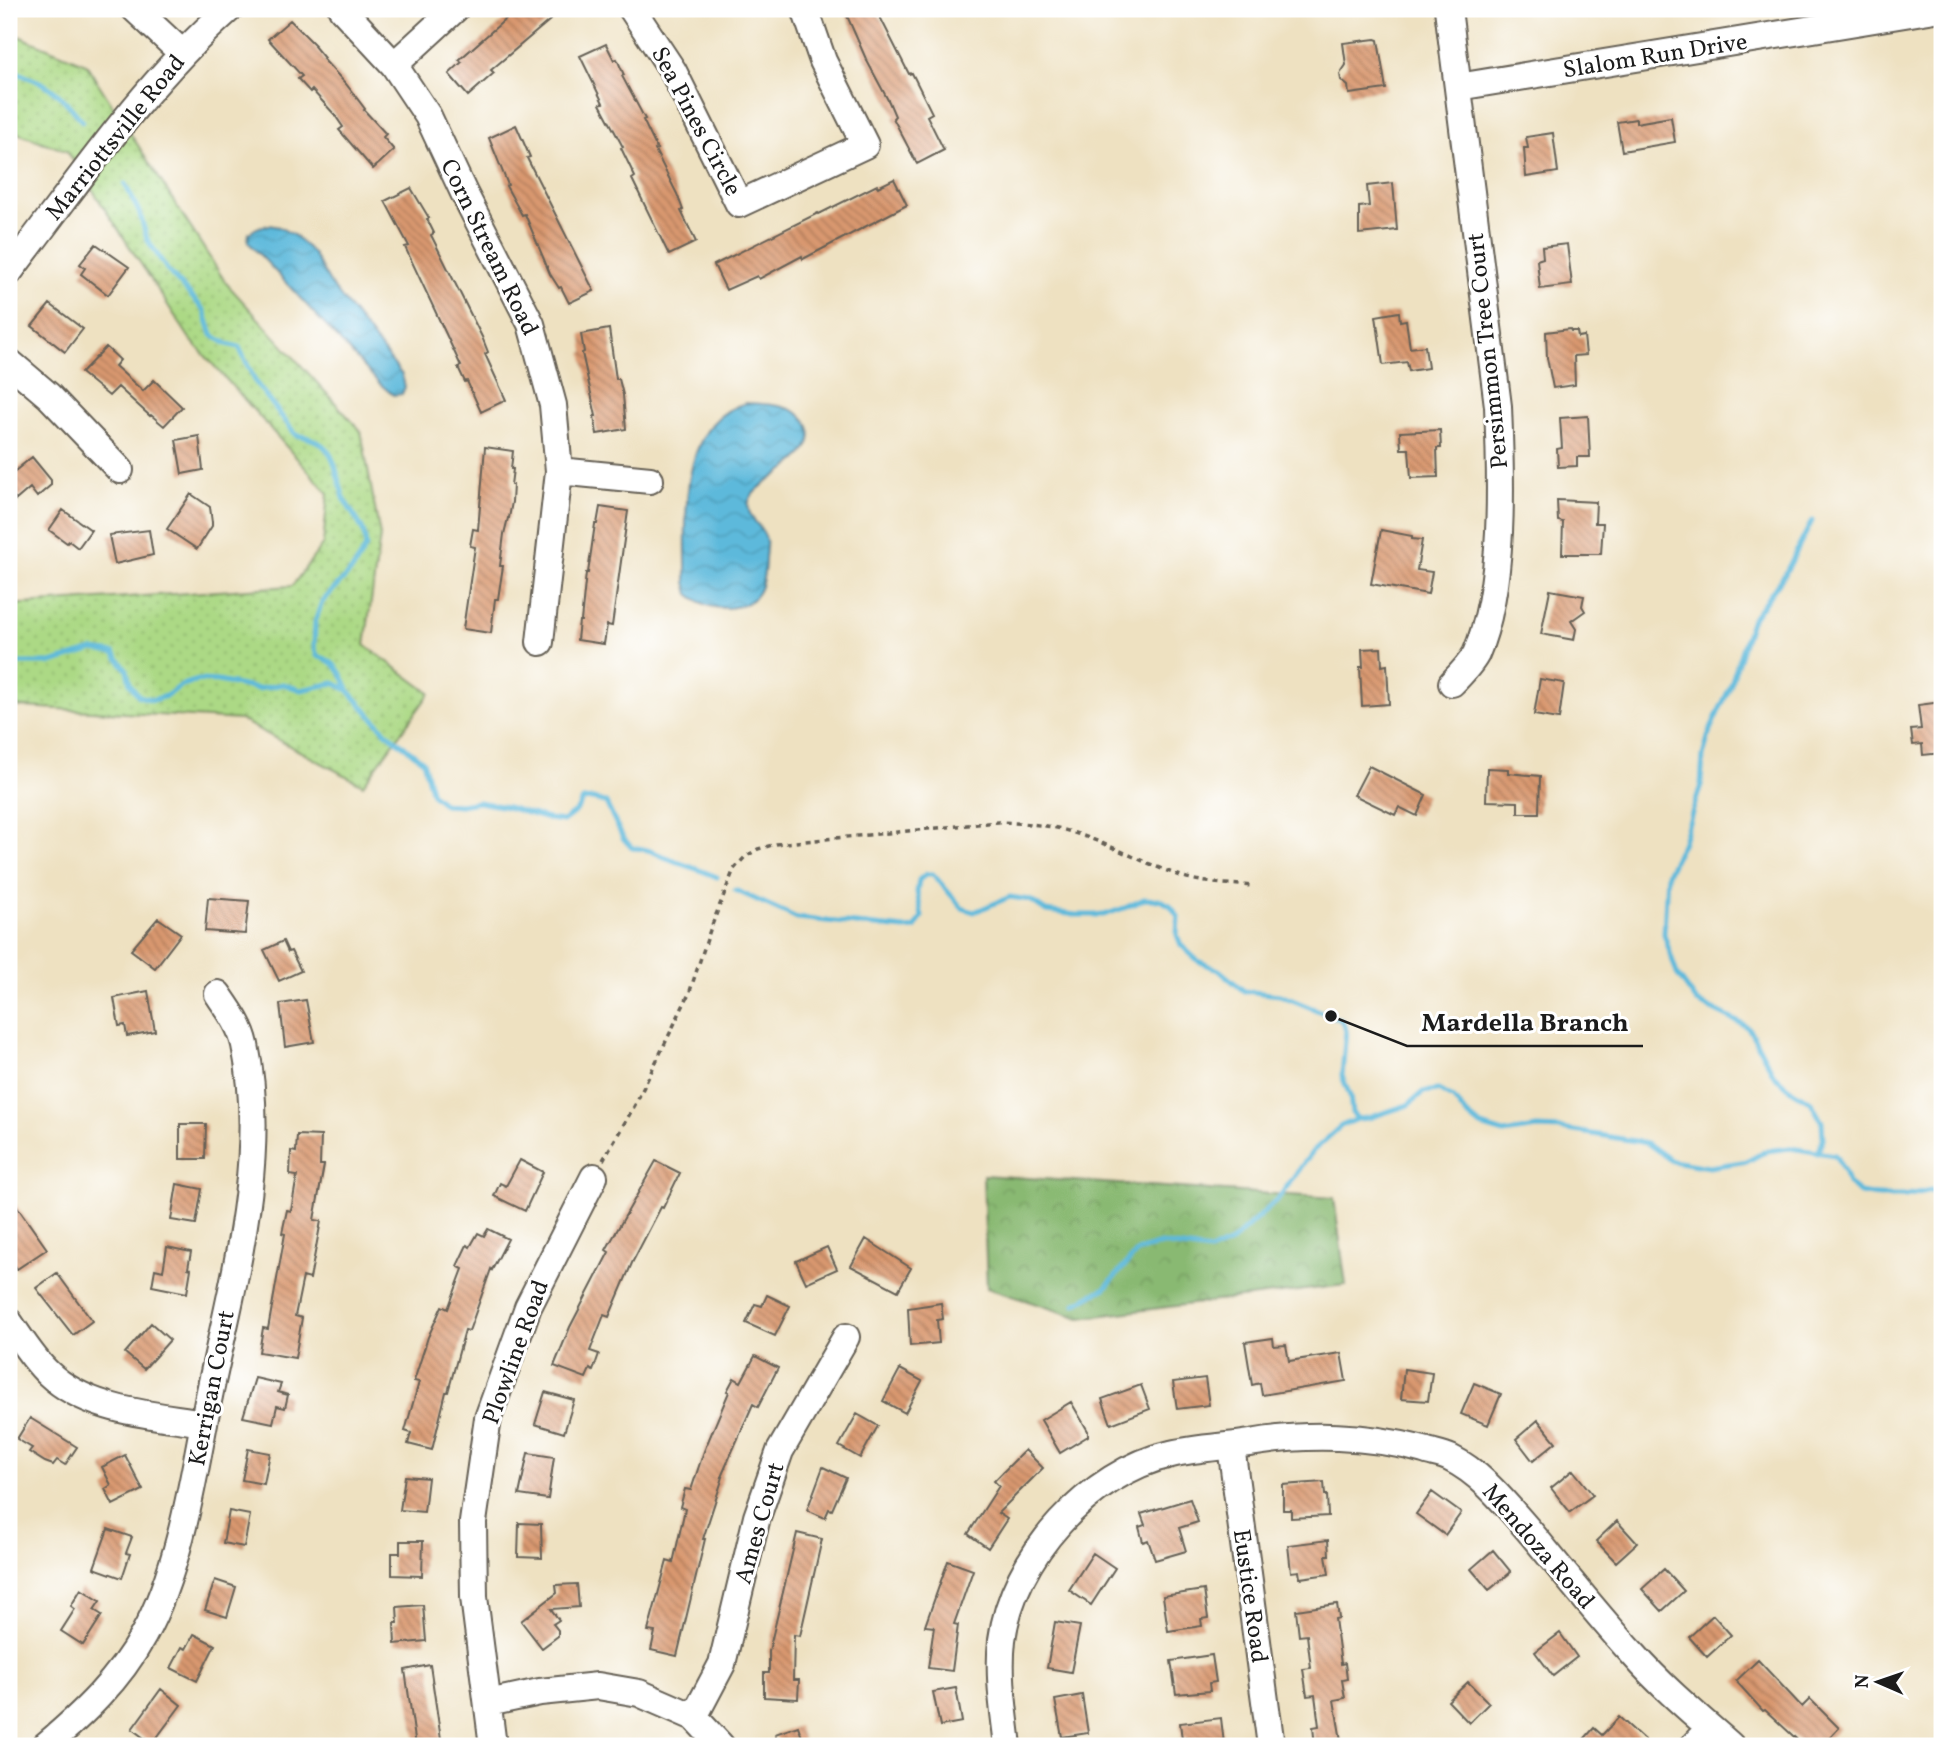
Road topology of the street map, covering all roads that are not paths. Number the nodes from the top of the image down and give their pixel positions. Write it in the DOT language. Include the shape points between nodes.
graph roads {
  1 [pos="135,9"];
  2 [pos="229,9"];
  3 [pos="342,9"];
  4 [pos="455,9"];
  5 [pos="632,9"];
  6 [pos="805,9"];
  7 [pos="1448,9"];
  8 [pos="1935,9"];
  9 [pos="183,53"];
  10 [pos="394,65"];
  11 [pos="1458,87"];
  12 [pos="9,272"];
  13 [pos="9,362"];
  14 [pos="120,470"];
  15 [pos="559,471"];
  16 [pos="650,480"];
  17 [pos="540,642"];
  18 [pos="1452,683"];
  19 [pos="218,994"];
  20 [pos="594,1177"];
  21 [pos="9,1322"];
  22 [pos="846,1337"];
  23 [pos="204,1423"];
  24 [pos="1231,1446"];
  25 [pos="488,1703"];
  26 [pos="694,1717"];
  27 [pos="1701,1737"];
  28 [pos="45,1746"];
  29 [pos="494,1746"];
  30 [pos="722,1746"];
  31 [pos="1008,1746"];
  32 [pos="1271,1746"];
  33 [pos="1731,1746"];
  1 -- 9 [label="street"];
  2 -- 9 [label="street, Marriottsville Road"];
  3 -- 10 [label="street, Corn Stream Road"];
  4 -- 10 [label="street"];
  5 -- 6 [label="street, Sea Pines Circle" via="673,71 739,204 866,145 823,61"];
  7 -- 11 [label="street, Persimmon Tree Court"];
  8 -- 11 [label="street, Slalom Run Drive"];
  9 -- 12 [label="street, Marriottsville Road" via="137,105"];
  10 -- 15 [label="street, Corn Stream Road" via="428,116 531,324 553,405"];
  11 -- 18 [label="street, Persimmon Tree Court" via="1498,406 1500,458 1495,575 1485,624 1475,656"];
  13 -- 14 [label="street" via="49,396"];
  15 -- 16 [label="street"];
  15 -- 17 [label="street, Corn Stream Road"];
  19 -- 23 [label="street, Kerrigan Court" via="245,1044 251,1094 251,1171"];
  20 -- 25 [label="street, Plowline Road" via="528,1307 488,1418 473,1522 474,1597"];
  21 -- 23 [label="street" via="47,1373 71,1391 100,1405"];
  22 -- 26 [label="street, Ames Court" via="780,1451 757,1517 722,1664"];
  23 -- 28 [label="street, Kerrigan Court" via="184,1521 144,1635 86,1711"];
  24 -- 27 [label="street, Mendoza Road" via="1279,1438 1330,1437 1402,1444 1449,1457 1501,1499"];
  24 -- 31 [label="street, Mendoza Road" via="1170,1454 1133,1468 1096,1488 1065,1517 1031,1563 1011,1603 1002,1639 1000,1682"];
  24 -- 32 [label="street, Eustice Road"];
  25 -- 26 [label="street" via="598,1686 639,1693"];
  25 -- 29 [label="street, Plowline Road"];
  26 -- 30 [label="street"];
  27 -- 33 [label="street, Mendoza Road"];
}
